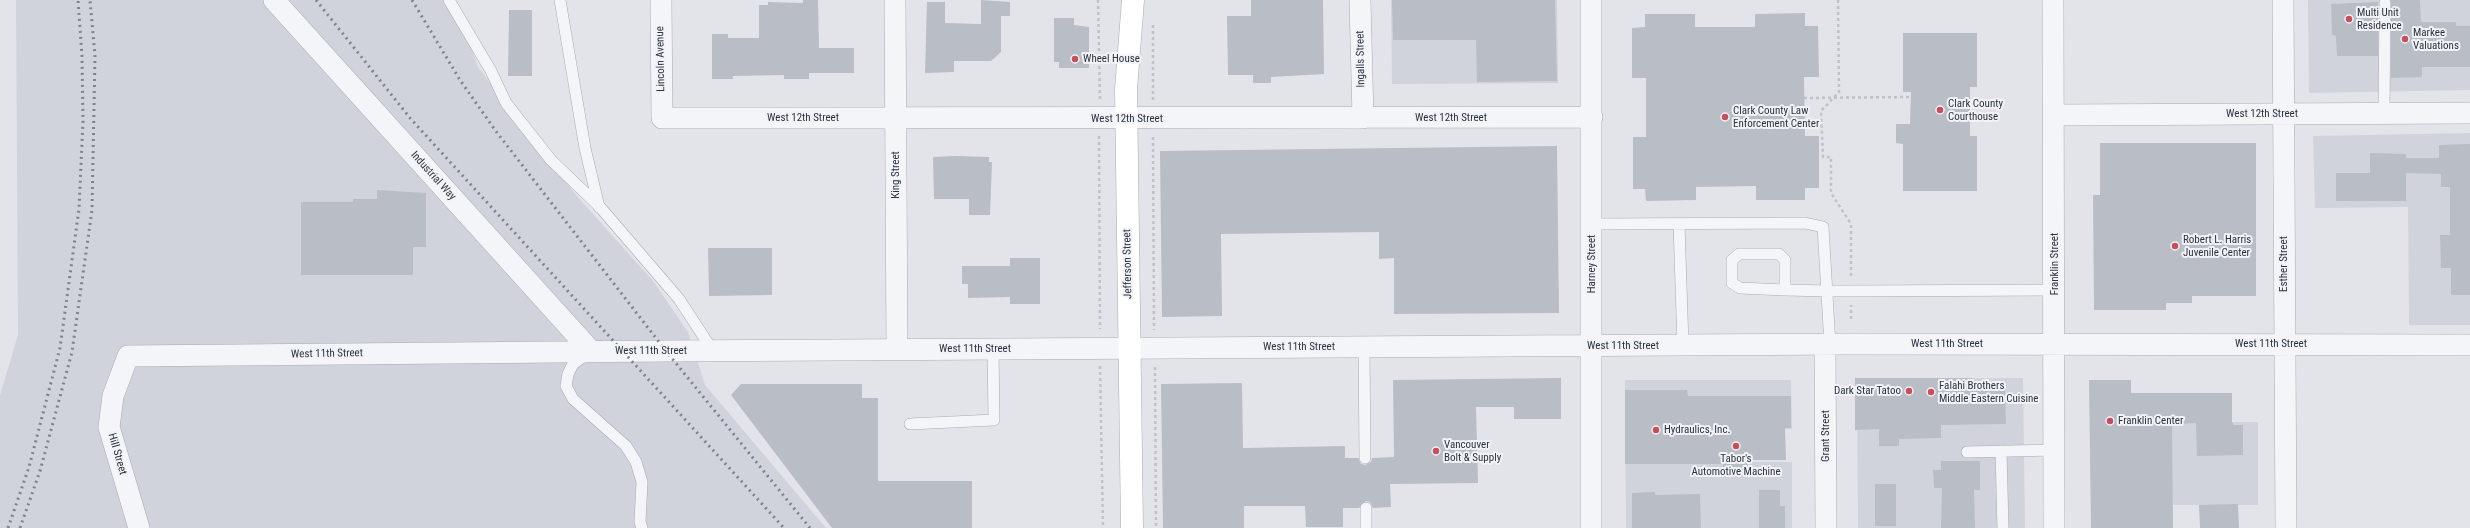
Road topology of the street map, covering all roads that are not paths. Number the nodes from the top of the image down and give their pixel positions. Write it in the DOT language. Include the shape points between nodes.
graph roads {
  1 [pos="274,0"];
  2 [pos="449,0"];
  3 [pos="560,0"];
  4 [pos="661,0"];
  5 [pos="895,0"];
  6 [pos="1133,0"];
  7 [pos="1360,0"];
  8 [pos="1591,0"];
  9 [pos="2053,0"];
  10 [pos="2283,0"];
  11 [pos="2386,3"];
  12 [pos="2284,114"];
  13 [pos="2384,114"];
  14 [pos="2470,114"];
  15 [pos="2054,115"];
  16 [pos="1592,117"];
  17 [pos="662,118"];
  18 [pos="896,118"];
  19 [pos="1363,118"];
  20 [pos="1126,119"];
  21 [pos="600,207"];
  22 [pos="1592,224"];
  23 [pos="1679,224"];
  24 [pos="1785,290"];
  25 [pos="2055,290"];
  26 [pos="1828,291"];
  27 [pos="2055,344"];
  28 [pos="2284,344"];
  29 [pos="1683,345"];
  30 [pos="1827,345"];
  31 [pos="2470,345"];
  32 [pos="1592,346"];
  33 [pos="1364,347"];
  34 [pos="1129,348"];
  35 [pos="993,349"];
  36 [pos="897,350"];
  37 [pos="591,351"];
  38 [pos="713,351"];
  39 [pos="128,356"];
  40 [pos="910,424"];
  41 [pos="2055,450"];
  42 [pos="2001,451"];
  43 [pos="1967,452"];
  44 [pos="1365,458"];
  45 [pos="1366,508"];
  46 [pos="139,528"];
  47 [pos="642,528"];
  48 [pos="1132,528"];
  49 [pos="1366,528"];
  50 [pos="1591,528"];
  51 [pos="1826,528"];
  52 [pos="2003,528"];
  53 [pos="2054,528"];
  54 [pos="2286,528"];
  1 -- 37 [label="street, Industrial Way"];
  2 -- 21 [label="lane" via="491,71 506,103 551,160"];
  3 -- 21 [label="lane" via="585,148"];
  4 -- 17 [label="street, Lincoln Avenue"];
  5 -- 18 [label="street, King Street"];
  6 -- 20 [label="street, Jefferson Street"];
  7 -- 19 [label="street, Ingalls Street"];
  8 -- 16 [label="street, Harney Street"];
  9 -- 15 [label="street, Franklin Street"];
  10 -- 12 [label="street, Esther Street"];
  11 -- 13 [label="lane"];
  12 -- 13 [label="street, West 12th Street"];
  12 -- 15 [label="street, West 12th Street"];
  12 -- 28 [label="street, Esther Street"];
  13 -- 14 [label="street, West 12th Street"];
  15 -- 25 [label="street, Franklin Street"];
  16 -- 19 [label="street, West 12th Street"];
  16 -- 22 [label="street, Harney Street"];
  17 -- 18 [label="street, West 12th Street"];
  18 -- 20 [label="street, West 12th Street"];
  18 -- 36 [label="street, King Street"];
  19 -- 20 [label="street, West 12th Street"];
  20 -- 34 [label="street, Jefferson Street"];
  21 -- 38 [label="lane" via="679,299"];
  22 -- 23 [label="lane"];
  22 -- 32 [label="street, Harney Street"];
  23 -- 26 [label="lane" via="1805,223 1823,228"];
  23 -- 29 [label="lane"];
  24 -- 24 [label="lane" via="1740,288 1732,283 1732,260 1739,254 1779,254 1785,260"];
  24 -- 26 [label="lane"];
  25 -- 26 [label="lane"];
  25 -- 27 [label="street, Franklin Street"];
  26 -- 30 [label="lane"];
  27 -- 28 [label="street, West 11th Street"];
  27 -- 30 [label="street, West 11th Street"];
  27 -- 41 [label="street, Franklin Street"];
  28 -- 31 [label="street, West 11th Street"];
  28 -- 54 [label="street, Esther Street"];
  29 -- 30 [label="street, West 11th Street"];
  29 -- 32 [label="street, West 11th Street"];
  30 -- 51 [label="street, Grant Street"];
  32 -- 33 [label="street, West 11th Street"];
  32 -- 50 [label="street, Harney Street"];
  33 -- 34 [label="street, West 11th Street"];
  33 -- 44 [label="lane"];
  34 -- 35 [label="street, West 11th Street"];
  34 -- 48 [label="street, Jefferson Street"];
  35 -- 36 [label="street, West 11th Street"];
  35 -- 40 [label="lane" via="994,420"];
  36 -- 38 [label="street, West 11th Street"];
  37 -- 38 [label="street, West 11th Street"];
  37 -- 39 [label="street, West 11th Street"];
  37 -- 47 [label="lane" via="573,364 566,386 573,399 626,446 636,462 642,482"];
  39 -- 46 [label="street, Hill Street" via="113,396 109,427"];
  41 -- 42 [label="lane"];
  41 -- 53 [label="street, Franklin Street"];
  42 -- 43 [label="lane"];
  42 -- 52 [label="lane"];
  45 -- 49 [label="lane"];
}
